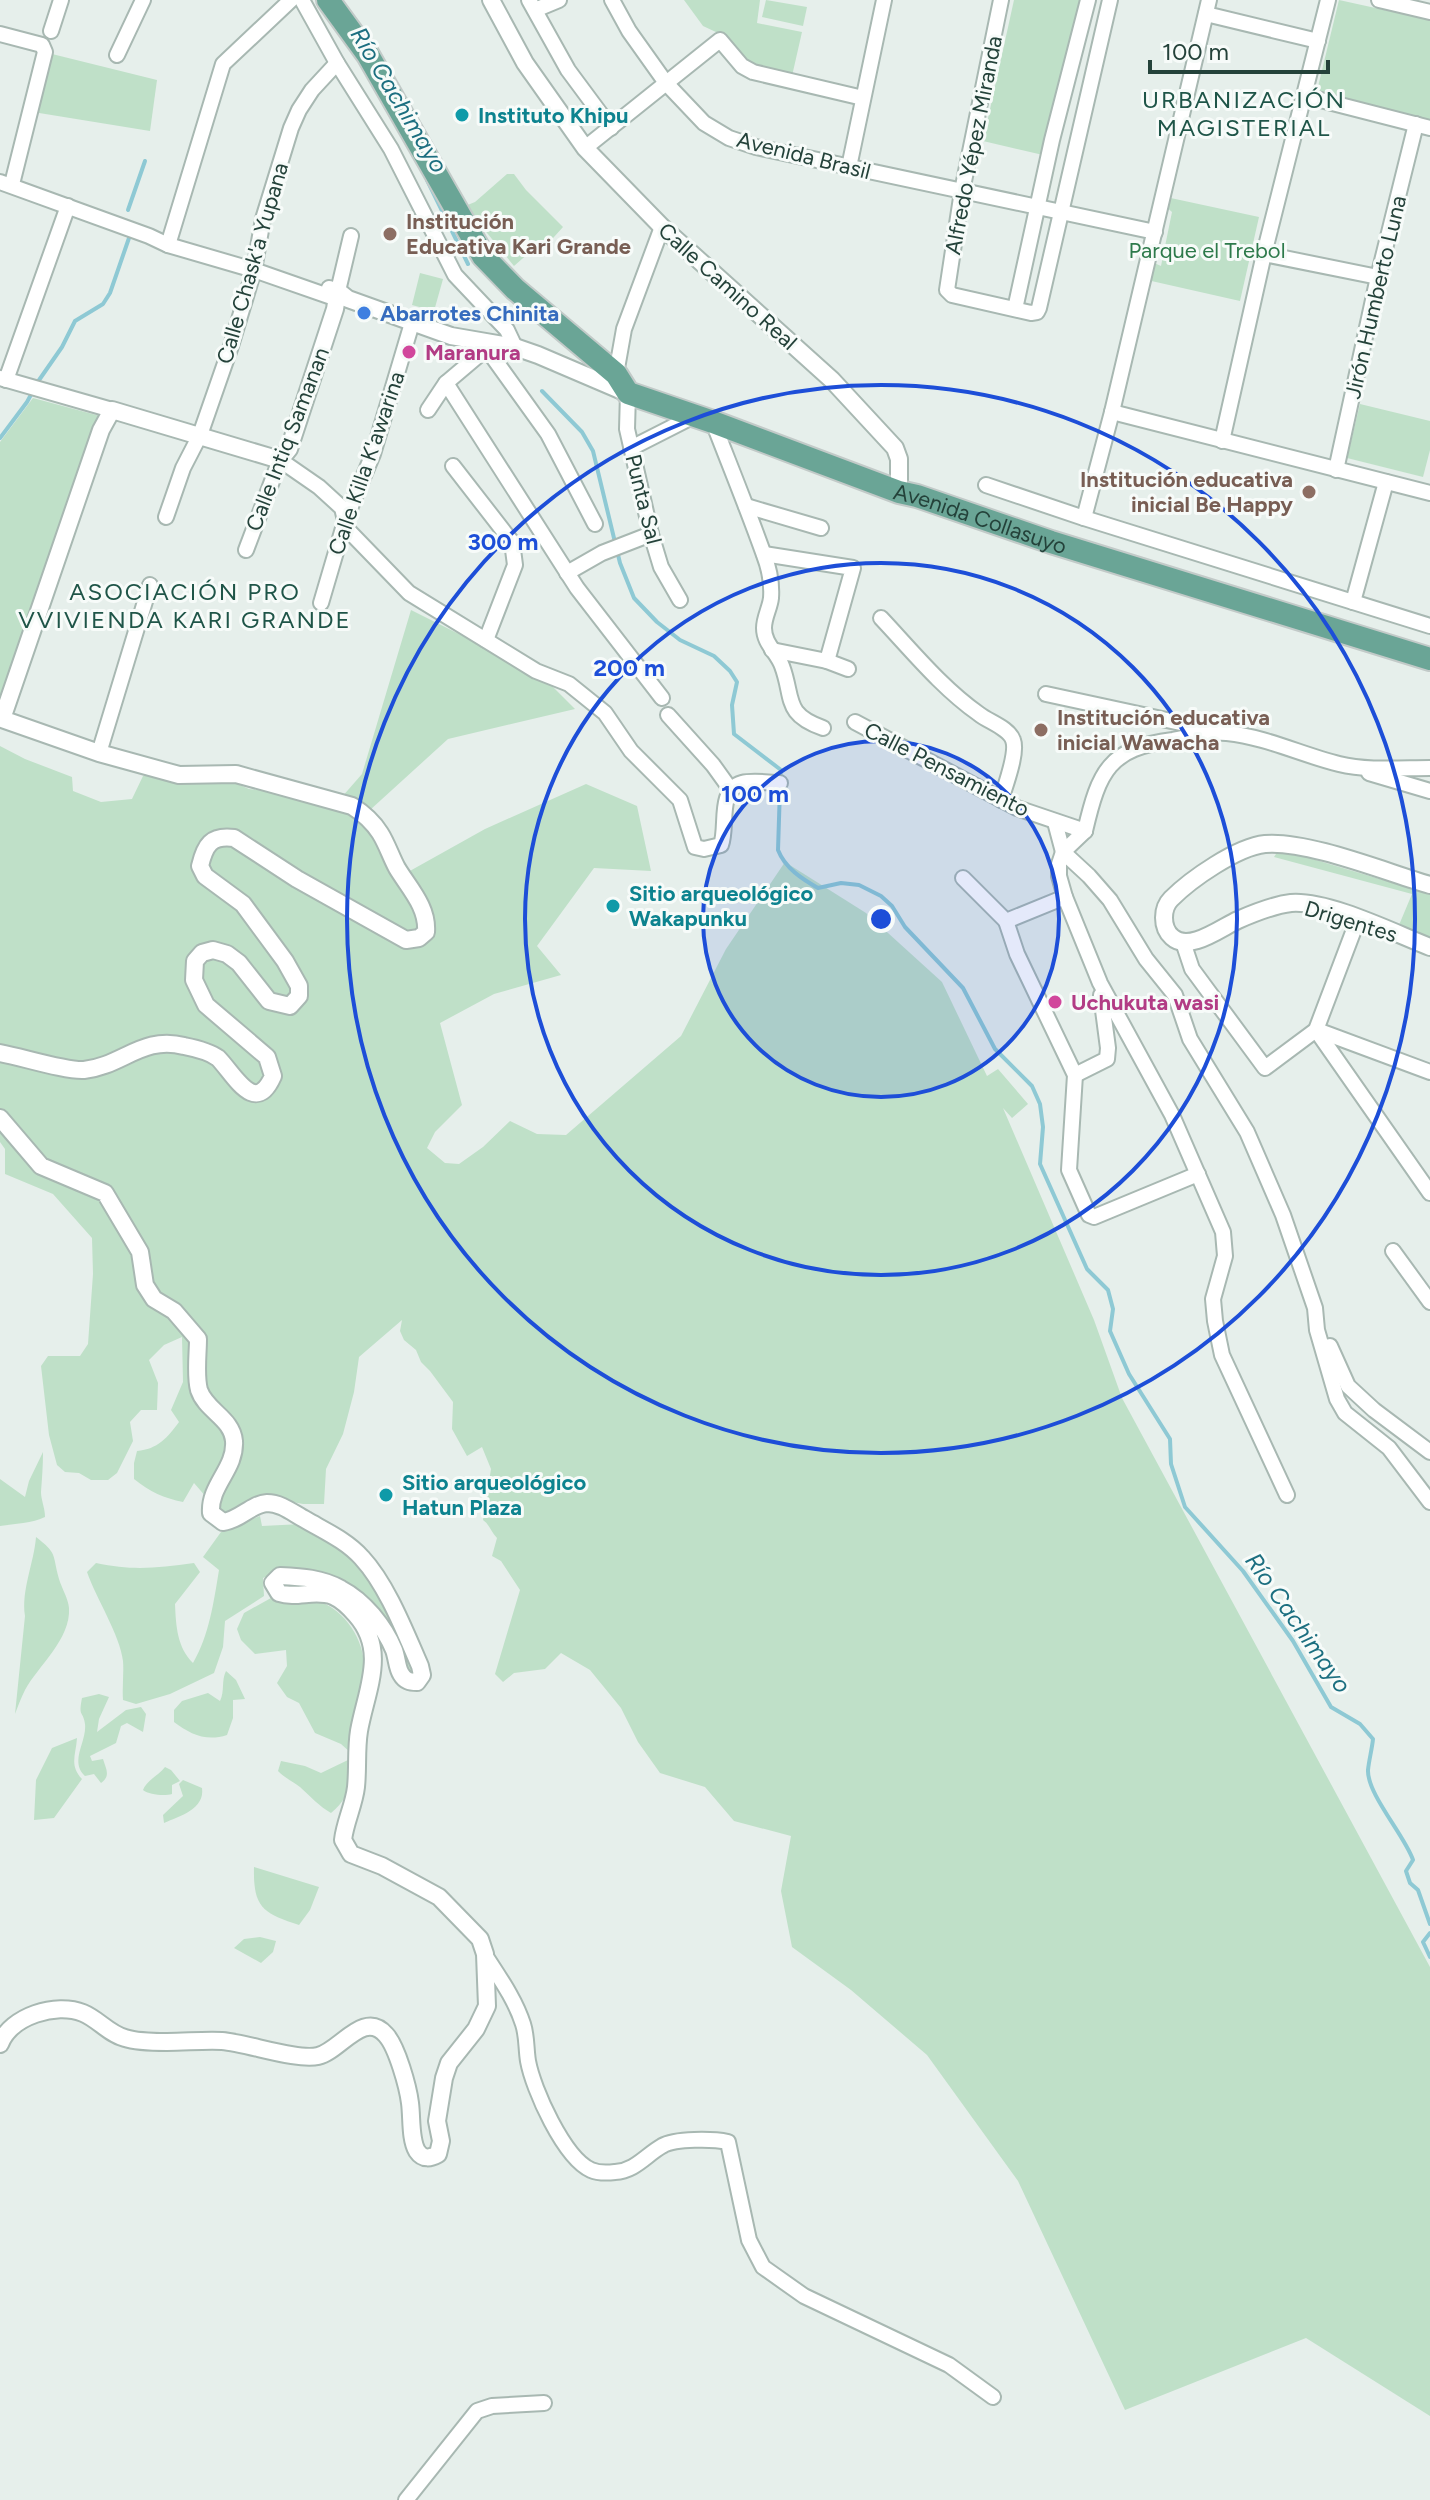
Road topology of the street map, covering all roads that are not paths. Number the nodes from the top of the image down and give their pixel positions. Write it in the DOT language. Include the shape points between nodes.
graph roads {
  1 [pos="61,0"];
  2 [pos="143,0"];
  3 [pos="291,0"];
  4 [pos="302,0"];
  5 [pos="328,0"];
  6 [pos="491,0"];
  7 [pos="559,0"];
  8 [pos="612,0"];
  9 [pos="884,0"];
  10 [pos="1001,0"];
  11 [pos="1088,0"];
  12 [pos="1110,0"];
  13 [pos="1328,0"];
  14 [pos="1379,0"];
  15 [pos="532,5"];
  16 [pos="1208,7"];
  17 [pos="1430,12"];
  18 [pos="51,31"];
  19 [pos="0,34"];
  20 [pos="1318,41"];
  21 [pos="117,55"];
  22 [pos="337,63"];
  23 [pos="666,83"];
  24 [pos="1305,96"];
  25 [pos="863,98"];
  26 [pos="1423,126"];
  27 [pos="611,128"];
  28 [pos="585,148"];
  29 [pos="849,167"];
  30 [pos="6,183"];
  31 [pos="962,191"];
  32 [pos="68,206"];
  33 [pos="1037,207"];
  34 [pos="1061,212"];
  35 [pos="662,227"];
  36 [pos="1155,232"];
  37 [pos="351,236"];
  38 [pos="169,242"];
  39 [pos="1264,254"];
  40 [pos="255,266"];
  41 [pos="1378,277"];
  42 [pos="341,297"];
  43 [pos="1015,309"];
  44 [pos="412,323"];
  45 [pos="490,346"];
  46 [pos="515,347"];
  47 [pos="3,379"];
  48 [pos="446,383"];
  49 [pos="622,384"];
  50 [pos="112,410"];
  51 [pos="428,410"];
  52 [pos="1112,412"];
  53 [pos="703,419"];
  54 [pos="200,435"];
  55 [pos="1222,441"];
  56 [pos="631,448"];
  57 [pos="280,460"];
  58 [pos="453,466"];
  59 [pos="1336,470"];
  60 [pos="1386,482"];
  61 [pos="986,485"];
  62 [pos="899,492"];
  63 [pos="1430,493"];
  64 [pos="746,506"];
  65 [pos="166,517"];
  66 [pos="346,518"];
  67 [pos="1084,518"];
  68 [pos="595,524"];
  69 [pos="821,528"];
  70 [pos="651,534"];
  71 [pos="246,550"];
  72 [pos="764,554"];
  73 [pos="567,573"];
  74 [pos="150,585"];
  75 [pos="680,600"];
  76 [pos="1353,602"];
  77 [pos="321,603"];
  78 [pos="881,618"];
  79 [pos="1430,626"];
  80 [pos="486,640"];
  81 [pos="772,650"];
  82 [pos="1430,659"];
  83 [pos="827,661"];
  84 [pos="848,669"];
  85 [pos="1046,694"];
  86 [pos="662,698"];
  87 [pos="668,715"];
  88 [pos="1,721"];
  89 [pos="855,722"];
  90 [pos="823,728"];
  91 [pos="1225,733"];
  92 [pos="99,753"];
  93 [pos="1341,765"];
  94 [pos="1430,768"];
  95 [pos="780,783"];
  96 [pos="731,790"];
  97 [pos="1430,791"];
  98 [pos="1001,800"];
  99 [pos="1055,822"];
  100 [pos="1085,831"];
  101 [pos="1063,852"];
  102 [pos="963,878"];
  103 [pos="1430,885"];
  104 [pos="1065,897"];
  105 [pos="1358,919"];
  106 [pos="1006,921"];
  107 [pos="1183,942"];
  108 [pos="1430,947"];
  109 [pos="1100,983"];
  110 [pos="1316,1030"];
  111 [pos="0,1053"];
  112 [pos="1430,1072"];
  113 [pos="1075,1075"];
  114 [pos="0,1118"];
  115 [pos="1198,1174"];
  116 [pos="1430,1193"];
  117 [pos="1393,1251"];
  118 [pos="1430,1302"];
  119 [pos="1315,1308"];
  120 [pos="1430,1452"];
  121 [pos="1287,1495"];
  122 [pos="1430,1502"];
  123 [pos="485,1954"];
  124 [pos="0,2044"];
  125 [pos="993,2397"];
  126 [pos="544,2403"];
  127 [pos="406,2500"];
  1 -- 18 [label="street"];
  2 -- 21 [label="street"];
  3 -- 38 [label="street" via="223,64"];
  4 -- 22 [label="street"];
  5 -- 49 [label="main road" via="368,55 483,256"];
  6 -- 28 [label="street, Calle Camino Real" via="525,63"];
  7 -- 15 [label="street"];
  8 -- 23 [label="street, Avenida Brasil"];
  9 -- 25 [label="street"];
  10 -- 31 [label="street, Alfredo Yépez Miranda"];
  11 -- 33 [label="street"];
  12 -- 34 [label="street"];
  13 -- 20 [label="street"];
  14 -- 17 [label="street"];
  15 -- 27 [label="street" via="568,70"];
  16 -- 20 [label="street"];
  16 -- 36 [label="street"];
  19 -- 30 [label="street" via="42,45 45,52"];
  20 -- 24 [label="street"];
  22 -- 40 [label="street, Calle Chask'a Yupana" via="312,90 291,128 263,219"];
  22 -- 46 [label="street" via="391,149 455,275 507,330"];
  23 -- 25 [label="street" via="720,40 753,72"];
  23 -- 27 [label="street"];
  23 -- 29 [label="street, Avenida Brasil" via="704,123 729,138"];
  24 -- 26 [label="street"];
  24 -- 39 [label="street"];
  25 -- 29 [label="street"];
  26 -- 41 [label="street, Jirón Humberto Luna"];
  27 -- 28 [label="street"];
  28 -- 35 [label="street, Calle Camino Real"];
  29 -- 31 [label="street, Avenida Brasil"];
  30 -- 32 [label="street"];
  31 -- 33 [label="street, Avenida Brasil"];
  31 -- 43 [label="street, Alfredo Yépez Miranda" via="947,290"];
  32 -- 38 [label="street"];
  32 -- 47 [label="street"];
  33 -- 34 [label="street, Avenida Brasil"];
  33 -- 43 [label="street"];
  34 -- 36 [label="street, Avenida Brasil"];
  34 -- 43 [label="street" via="1037,312"];
  35 -- 49 [label="street, Punta Sal" via="624,329"];
  35 -- 62 [label="street, Calle Camino Real" via="832,380 895,448"];
  36 -- 52 [label="street"];
  37 -- 42 [label="street, Calle Intiq Samanan"];
  38 -- 40 [label="street"];
  39 -- 41 [label="street"];
  39 -- 55 [label="street"];
  40 -- 42 [label="street"];
  40 -- 54 [label="street, Calle Chask'a Yupana"];
  41 -- 59 [label="street, Jirón Humberto Luna"];
  42 -- 44 [label="street"];
  42 -- 57 [label="street, Calle Intiq Samanan" via="289,449"];
  44 -- 45 [label="street"];
  44 -- 66 [label="street, Calle Killa K'awarina" via="373,454"];
  45 -- 46 [label="street"];
  45 -- 48 [label="street"];
  45 -- 68 [label="street" via="548,434"];
  46 -- 49 [label="street, Avenida Collasuyo"];
  47 -- 50 [label="street"];
  48 -- 51 [label="street"];
  48 -- 73 [label="street"];
  49 -- 53 [label="main road, Avenida Collasuyo"];
  49 -- 56 [label="street, Punta Sal"];
  50 -- 54 [label="street"];
  50 -- 88 [label="street"];
  52 -- 55 [label="street"];
  52 -- 67 [label="street"];
  53 -- 56 [label="street"];
  53 -- 62 [label="main road, Avenida Collasuyo"];
  53 -- 64 [label="street"];
  54 -- 57 [label="street"];
  54 -- 65 [label="street, Calle Chask'a Yupana"];
  55 -- 59 [label="street"];
  56 -- 70 [label="street, Punta Sal"];
  57 -- 66 [label="street" via="319,487"];
  57 -- 71 [label="street, Calle Intiq Samanan"];
  58 -- 80 [label="street" via="515,552 515,565"];
  59 -- 60 [label="street"];
  60 -- 63 [label="street"];
  60 -- 76 [label="street"];
  61 -- 67 [label="street"];
  62 -- 82 [label="main road, Avenida Collasuyo"];
  64 -- 69 [label="street"];
  64 -- 72 [label="street"];
  66 -- 77 [label="street, Calle Killa K'awarina"];
  66 -- 80 [label="street" via="347,529 409,593"];
  67 -- 76 [label="street"];
  70 -- 73 [label="street"];
  70 -- 75 [label="street, Punta Sal" via="661,567"];
  72 -- 81 [label="street" via="771,599 765,639"];
  72 -- 83 [label="street" via="853,568"];
  73 -- 86 [label="street"];
  74 -- 92 [label="street"];
  76 -- 79 [label="street"];
  78 -- 98 [label="street" via="943,684 1010,734 1014,751"];
  80 -- 96 [label="street" via="569,684 605,713 631,751 680,800 695,847 721,845"];
  81 -- 83 [label="street"];
  81 -- 90 [label="street" via="797,712"];
  83 -- 84 [label="street"];
  85 -- 91 [label="street"];
  87 -- 96 [label="street"];
  88 -- 92 [label="street"];
  89 -- 98 [label="street, Calle Pensamiento"];
  91 -- 93 [label="street"];
  91 -- 100 [label="street" via="1127,751 1103,776"];
  92 -- 111 [label="street" via="179,775 245,775 352,806 379,832 419,903 426,932 406,940 234,838 211,840 200,866 205,876 243,904 299,986 299,996 290,1006 282,1005 269,1001 227,954 213,950 195,961 194,980 206,1005 267,1057 273,1076 268,1088 251,1093 216,1056 165,1042 82,1070"];
  93 -- 94 [label="street"];
  93 -- 97 [label="street"];
  95 -- 96 [label="street" via="742,783"];
  98 -- 99 [label="street, Calle Pensamiento"];
  99 -- 100 [label="street, Calle Pensamiento"];
  99 -- 101 [label="street"];
  100 -- 101 [label="street"];
  101 -- 104 [label="street" via="1059,876"];
  101 -- 119 [label="street" via="1110,900 1175,995 1190,1039 1252,1144"];
  102 -- 106 [label="street"];
  103 -- 107 [label="street" via="1296,846 1263,844 1228,857 1168,902 1164,925"];
  104 -- 106 [label="street"];
  104 -- 109 [label="street"];
  105 -- 107 [label="street, Drigentes" via="1291,903"];
  105 -- 108 [label="street, Drigentes"];
  105 -- 110 [label="street"];
  106 -- 113 [label="street"];
  107 -- 110 [label="street" via="1192,969 1265,1068"];
  109 -- 113 [label="street" via="1107,1059"];
  109 -- 115 [label="street"];
  110 -- 112 [label="street"];
  110 -- 116 [label="street"];
  113 -- 115 [label="street" via="1069,1170 1089,1215"];
  114 -- 123 [label="street" via="41,1166 105,1193 140,1252 145,1285 198,1339 199,1389 233,1437 230,1464 213,1493 211,1513 223,1522 267,1503 284,1507 362,1558 394,1607 420,1666 417,1682 399,1672 384,1629 343,1589 297,1577 280,1576 273,1583 279,1593 332,1596 349,1607 365,1625 373,1650 373,1679 358,1733 356,1789 343,1840 346,1848 439,1897 480,1939"];
  115 -- 121 [label="street" via="1225,1243 1213,1299 1222,1355"];
  117 -- 118 [label="street"];
  119 -- 120 [label="street" via="1348,1386"];
  119 -- 122 [label="street" via="1317,1330 1345,1413 1389,1448"];
  123 -- 124 [label="street" via="487,2006 449,2063 437,2121 441,2141 438,2154 431,2158 416,2150 410,2100 395,2048 385,2032 370,2027 356,2030 334,2050 316,2057 224,2041 124,2038 85,2013 62,2008 23,2019"];
  123 -- 125 [label="street" via="525,2027 536,2090 566,2147 589,2169 623,2172 663,2144 728,2142 749,2240 763,2267 804,2296 949,2365"];
  126 -- 127 [label="street" via="477,2411"];
}
